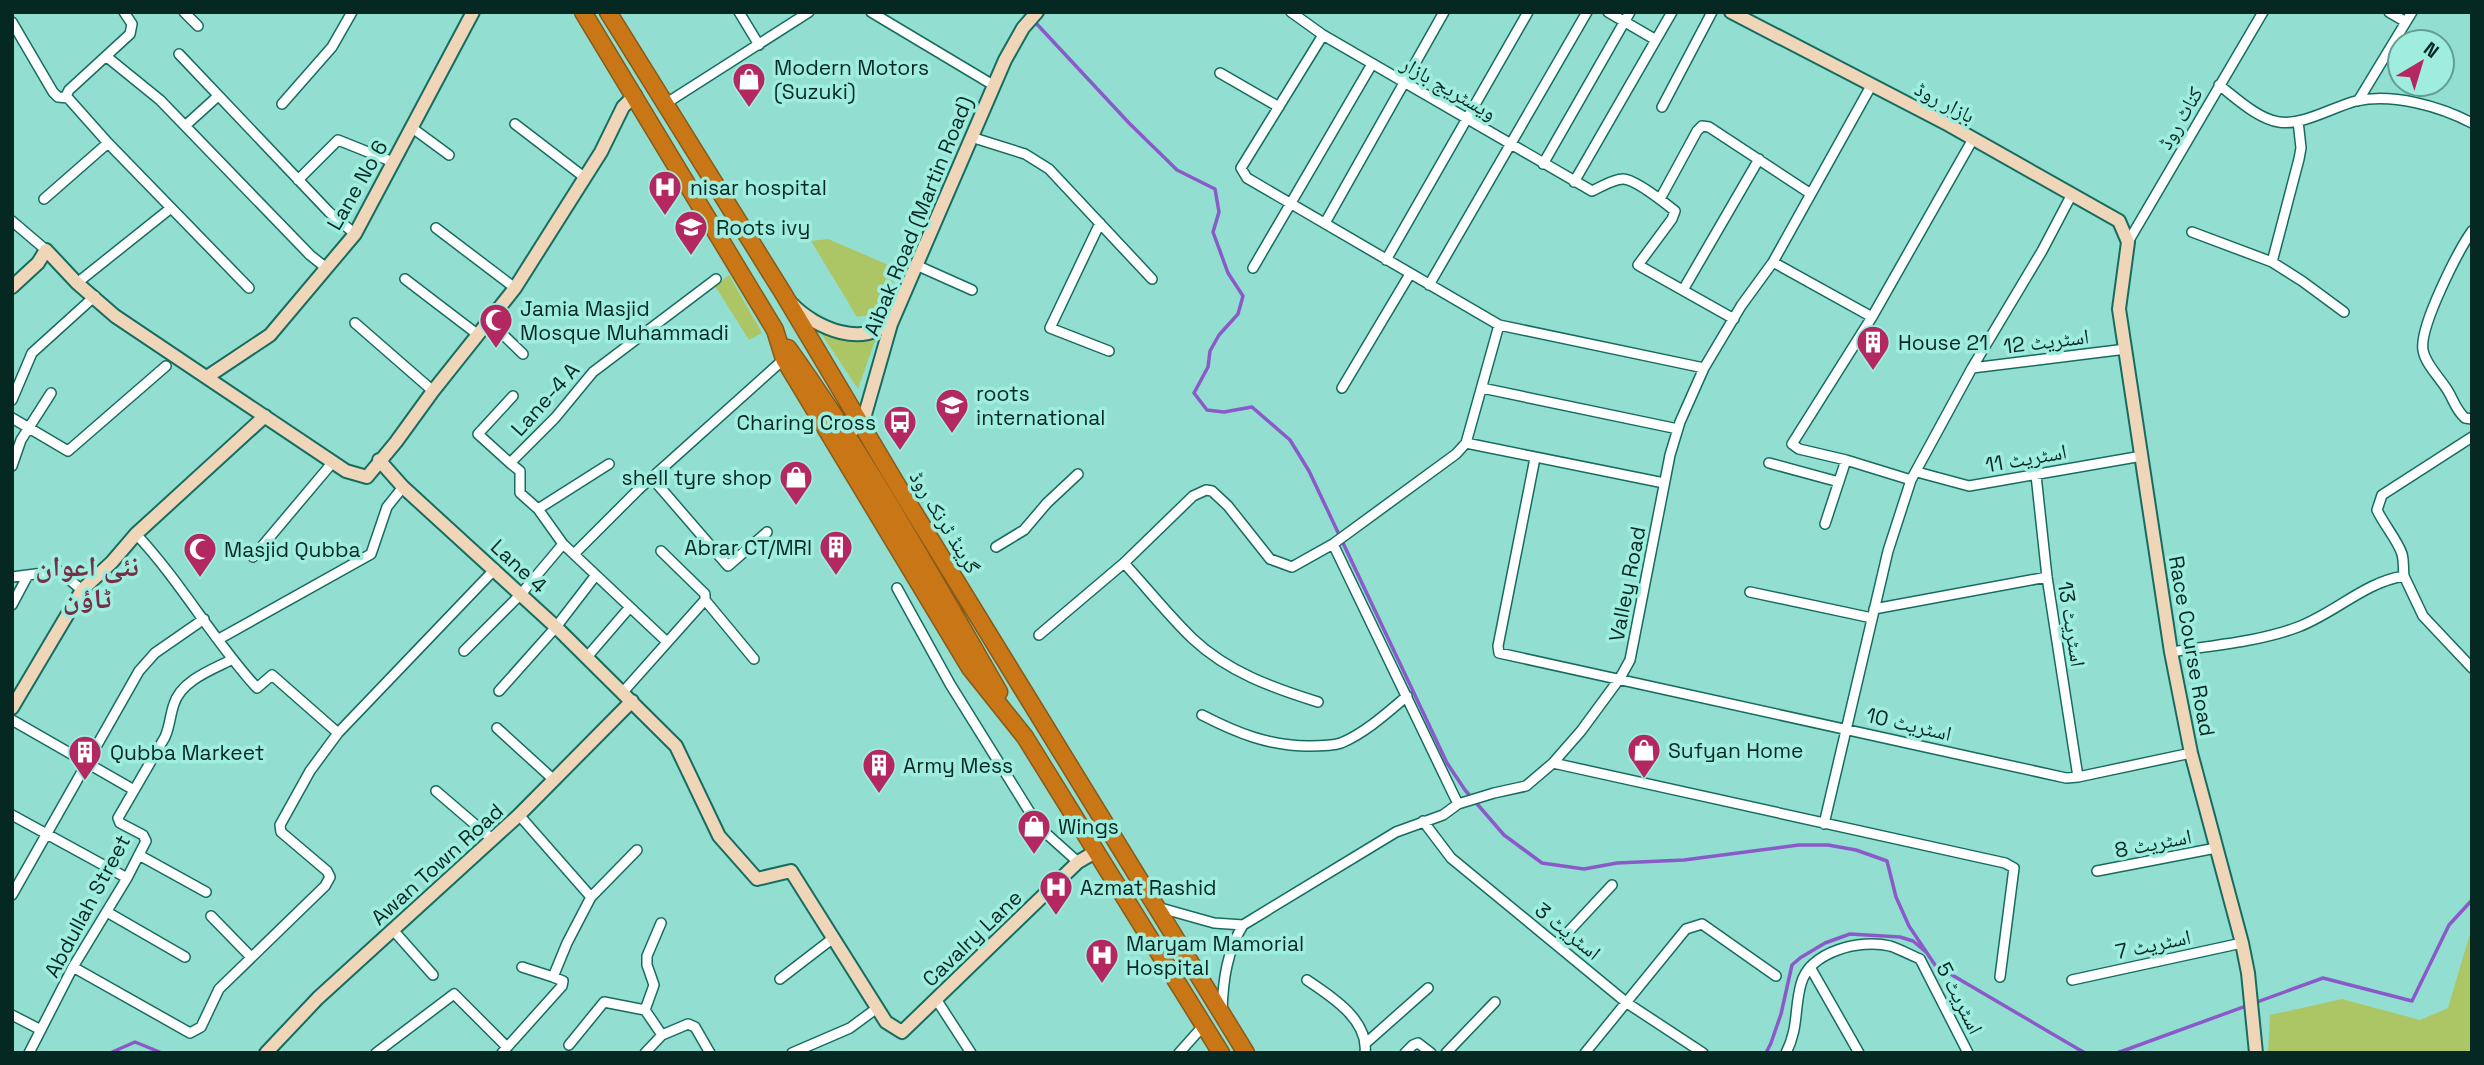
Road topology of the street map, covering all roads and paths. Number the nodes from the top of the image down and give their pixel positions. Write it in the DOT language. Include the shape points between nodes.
graph roads {
  1 [pos="124,12"];
  2 [pos="184,12"];
  3 [pos="352,12"];
  4 [pos="472,12"];
  5 [pos="583,12"];
  6 [pos="608,12"];
  7 [pos="739,12"];
  8 [pos="809,12"];
  9 [pos="871,12"];
  10 [pos="1037,12"];
  11 [pos="1291,12"];
  12 [pos="1444,12"];
  13 [pos="1528,12"];
  14 [pos="1587,12"];
  15 [pos="1608,12"];
  16 [pos="1630,12"];
  17 [pos="1672,12"];
  18 [pos="1712,12"];
  19 [pos="1731,12"];
  20 [pos="2263,12"];
  21 [pos="2389,12"];
  22 [pos="2412,12"];
  23 [pos="12,22"];
  24 [pos="1625,22"];
  25 [pos="2406,22"];
  26 [pos="198,26"];
  27 [pos="1323,35"];
  28 [pos="1656,40"];
  29 [pos="760,45"];
  30 [pos="179,54"];
  31 [pos="107,57"];
  32 [pos="1372,64"];
  33 [pos="1220,74"];
  34 [pos="1404,82"];
  35 [pos="993,85"];
  36 [pos="2219,85"];
  37 [pos="1871,86"];
  38 [pos="635,95"];
  39 [pos="66,96"];
  40 [pos="218,96"];
  41 [pos="2358,101"];
  42 [pos="282,104"];
  43 [pos="665,104"];
  44 [pos="1279,107"];
  45 [pos="1661,107"];
  46 [pos="1466,119"];
  47 [pos="2298,121"];
  48 [pos="2472,123"];
  49 [pos="515,124"];
  50 [pos="186,125"];
  51 [pos="411,127"];
  52 [pos="971,137"];
  53 [pos="1973,139"];
  54 [pos="108,143"];
  55 [pos="1510,144"];
  56 [pos="449,155"];
  57 [pos="1759,159"];
  58 [pos="393,162"];
  59 [pos="1543,164"];
  60 [pos="584,177"];
  61 [pos="298,180"];
  62 [pos="1574,182"];
  63 [pos="1811,194"];
  64 [pos="2072,194"];
  65 [pos="44,199"];
  66 [pos="1660,199"];
  67 [pos="1290,203"];
  68 [pos="171,208"];
  69 [pos="12,221"];
  70 [pos="1100,223"];
  71 [pos="1325,223"];
  72 [pos="436,228"];
  73 [pos="2472,231"];
  74 [pos="2192,232"];
  75 [pos="355,233"];
  76 [pos="2128,242"];
  77 [pos="46,250"];
  78 [pos="1386,260"];
  79 [pos="1773,262"];
  80 [pos="2272,262"];
  81 [pos="916,265"];
  82 [pos="325,268"];
  83 [pos="1253,268"];
  84 [pos="1410,274"];
  85 [pos="405,279"];
  86 [pos="716,279"];
  87 [pos="1152,279"];
  88 [pos="77,283"];
  89 [pos="1429,285"];
  90 [pos="12,287"];
  91 [pos="249,288"];
  92 [pos="515,288"];
  93 [pos="972,290"];
  94 [pos="1683,290"];
  95 [pos="783,293"];
  96 [pos="95,296"];
  97 [pos="897,311"];
  98 [pos="2344,312"];
  99 [pos="1872,317"];
  100 [pos="488,320"];
  101 [pos="1734,320"];
  102 [pos="355,323"];
  103 [pos="1499,325"];
  104 [pos="775,330"];
  105 [pos="477,334"];
  106 [pos="2126,349"];
  107 [pos="1109,351"];
  108 [pos="523,354"];
  109 [pos="784,359"];
  110 [pos="166,366"];
  111 [pos="1704,368"];
  112 [pos="1972,368"];
  113 [pos="207,377"];
  114 [pos="1342,388"];
  115 [pos="1482,388"];
  116 [pos="433,391"];
  117 [pos="51,393"];
  118 [pos="513,396"];
  119 [pos="12,400"];
  120 [pos="265,416"];
  121 [pos="12,418"];
  122 [pos="2472,419"];
  123 [pos="862,425"];
  124 [pos="28,428"];
  125 [pos="1678,429"];
  126 [pos="845,434"];
  127 [pos="2472,437"];
  128 [pos="1466,443"];
  129 [pos="2142,456"];
  130 [pos="1535,457"];
  131 [pos="379,460"];
  132 [pos="1846,460"];
  133 [pos="334,462"];
  134 [pos="510,463"];
  135 [pos="1769,463"];
  136 [pos="609,464"];
  137 [pos="12,467"];
  138 [pos="1078,474"];
  139 [pos="2036,475"];
  140 [pos="1914,476"];
  141 [pos="652,478"];
  142 [pos="1839,482"];
  143 [pos="1664,483"];
  144 [pos="403,487"];
  145 [pos="538,509"];
  146 [pos="1825,524"];
  147 [pos="767,532"];
  148 [pos="136,534"];
  149 [pos="1338,540"];
  150 [pos="563,544"];
  151 [pos="996,547"];
  152 [pos="661,551"];
  153 [pos="574,554"];
  154 [pos="253,557"];
  155 [pos="1124,563"];
  156 [pos="495,569"];
  157 [pos="28,575"];
  158 [pos="596,575"];
  159 [pos="2404,576"];
  160 [pos="12,578"];
  161 [pos="2047,578"];
  162 [pos="897,588"];
  163 [pos="82,590"];
  164 [pos="1750,592"];
  165 [pos="521,594"];
  166 [pos="705,600"];
  167 [pos="12,605"];
  168 [pos="630,607"];
  169 [pos="1873,613"];
  170 [pos="204,619"];
  171 [pos="556,627"];
  172 [pos="1039,635"];
  173 [pos="219,639"];
  174 [pos="667,642"];
  175 [pos="464,652"];
  176 [pos="2171,652"];
  177 [pos="587,657"];
  178 [pos="754,659"];
  179 [pos="231,660"];
  180 [pos="2472,668"];
  181 [pos="1620,678"];
  182 [pos="499,691"];
  183 [pos="1407,696"];
  184 [pos="628,697"];
  185 [pos="1318,702"];
  186 [pos="12,708"];
  187 [pos="1202,715"];
  188 [pos="12,720"];
  189 [pos="497,727"];
  190 [pos="1846,728"];
  191 [pos="338,733"];
  192 [pos="1024,737"];
  193 [pos="2191,753"];
  194 [pos="1553,763"];
  195 [pos="88,764"];
  196 [pos="2078,777"];
  197 [pos="554,780"];
  198 [pos="134,790"];
  199 [pos="436,791"];
  200 [pos="1458,804"];
  201 [pos="12,815"];
  202 [pos="519,815"];
  203 [pos="1423,821"];
  204 [pos="1824,824"];
  205 [pos="47,833"];
  206 [pos="492,839"];
  207 [pos="2216,848"];
  208 [pos="637,850"];
  209 [pos="1097,851"];
  210 [pos="139,855"];
  211 [pos="1078,862"];
  212 [pos="2097,871"];
  213 [pos="127,878"];
  214 [pos="1612,885"];
  215 [pos="206,892"];
  216 [pos="12,895"];
  217 [pos="591,897"];
  218 [pos="1156,906"];
  219 [pos="107,912"];
  220 [pos="211,916"];
  221 [pos="662,923"];
  222 [pos="1243,925"];
  223 [pos="393,930"];
  224 [pos="832,939"];
  225 [pos="2242,943"];
  226 [pos="1557,944"];
  227 [pos="185,957"];
  228 [pos="251,957"];
  229 [pos="73,967"];
  230 [pos="522,967"];
  231 [pos="1811,967"];
  232 [pos="433,975"];
  233 [pos="553,976"];
  234 [pos="1776,976"];
  235 [pos="2000,977"];
  236 [pos="780,979"];
  237 [pos="1307,979"];
  238 [pos="2073,980"];
  239 [pos="1428,988"];
  240 [pos="936,999"];
  241 [pos="1495,1002"];
  242 [pos="1627,1003"];
  243 [pos="877,1007"];
  244 [pos="645,1010"];
  245 [pos="1222,1013"];
  246 [pos="12,1014"];
  247 [pos="1205,1025"];
  248 [pos="41,1030"];
  249 [pos="662,1035"];
  250 [pos="569,1045"];
  251 [pos="1366,1048"];
  252 [pos="275,1050"];
  253 [pos="504,1050"];
  254 [pos="29,1053"];
  255 [pos="376,1053"];
  256 [pos="645,1053"];
  257 [pos="710,1053"];
  258 [pos="792,1053"];
  259 [pos="971,1053"];
  260 [pos="1179,1053"];
  261 [pos="1221,1053"];
  262 [pos="1246,1053"];
  263 [pos="1405,1053"];
  264 [pos="1431,1053"];
  265 [pos="1446,1053"];
  266 [pos="1585,1053"];
  267 [pos="1703,1053"];
  268 [pos="1786,1053"];
  269 [pos="1859,1053"];
  270 [pos="1968,1053"];
  271 [pos="2256,1053"];
  1 -- 31 [label="street" via="132,29"];
  2 -- 26 [label="street"];
  3 -- 42 [label="street" via="331,47"];
  4 -- 51 [label="street, Lane No 6"];
  5 -- 38 [label="highway, گرینڈ ٹرنک روڈ"];
  6 -- 43 [label="highway, گرینڈ ٹرنک روڈ"];
  7 -- 29 [label="street"];
  8 -- 29 [label="street"];
  9 -- 35 [label="street"];
  10 -- 35 [label="street, Aibak Road (Martin Road)" via="1023,28"];
  11 -- 27 [label="street, ویسٹریج بازار"];
  12 -- 34 [label="street"];
  13 -- 46 [label="street"];
  14 -- 55 [label="street"];
  15 -- 24 [label="street"];
  16 -- 24 [label="street"];
  17 -- 28 [label="street"];
  18 -- 45 [label="street"];
  19 -- 37 [label="street, بازار روڈ"];
  20 -- 36 [label="street, کناٹ روڈ"];
  21 -- 25 [label="street"];
  22 -- 25 [label="street"];
  23 -- 39 [label="street" via="54,92"];
  24 -- 28 [label="street"];
  24 -- 59 [label="street"];
  25 -- 41 [label="street"];
  27 -- 32 [label="street, ویسٹریج بازار"];
  27 -- 44 [label="street"];
  28 -- 62 [label="street"];
  29 -- 43 [label="street"];
  30 -- 40 [label="street"];
  31 -- 39 [label="street"];
  31 -- 50 [label="street"];
  32 -- 34 [label="street, ویسٹریج بازار"];
  32 -- 67 [label="street"];
  33 -- 44 [label="street"];
  34 -- 46 [label="street, ویسٹریج بازار"];
  34 -- 71 [label="street"];
  35 -- 52 [label="street, Aibak Road (Martin Road)"];
  36 -- 47 [label="street" via="2276,122"];
  36 -- 76 [label="street, کناٹ روڈ"];
  37 -- 53 [label="street, بازار روڈ"];
  37 -- 63 [label="street, Valley Road"];
  38 -- 60 [label="street" via="623,107"];
  38 -- 104 [label="highway, گرینڈ ٹرنک روڈ"];
  39 -- 54 [label="street"];
  40 -- 50 [label="street"];
  40 -- 61 [label="street"];
  41 -- 47 [label="street"];
  41 -- 48 [label="street" via="2406,101"];
  43 -- 95 [label="highway, گرینڈ ٹرنک روڈ"];
  44 -- 67 [label="street" via="1241,169 1247,178"];
  46 -- 55 [label="street, ویسٹریج بازار"];
  46 -- 78 [label="street"];
  47 -- 80 [label="street" via="2299,159"];
  49 -- 60 [label="street"];
  50 -- 82 [label="street"];
  51 -- 56 [label="street"];
  51 -- 58 [label="street, Lane No 6"];
  52 -- 70 [label="street" via="1025,154 1049,169"];
  52 -- 81 [label="street, Aibak Road (Martin Road)"];
  53 -- 64 [label="street, بازار روڈ"];
  53 -- 99 [label="street"];
  54 -- 65 [label="street"];
  54 -- 68 [label="street"];
  55 -- 59 [label="street, ویسٹریج بازار"];
  55 -- 89 [label="street"];
  57 -- 63 [label="street"];
  57 -- 66 [label="street" via="1702,126"];
  57 -- 94 [label="street"];
  58 -- 61 [label="street" via="338,140"];
  58 -- 75 [label="street, Lane No 6"];
  59 -- 62 [label="street, ویسٹریج بازار"];
  60 -- 92 [label="street"];
  61 -- 75 [label="street"];
  62 -- 66 [label="street, ویسٹریج بازار" via="1592,191 1626,178"];
  63 -- 79 [label="street, Valley Road"];
  64 -- 76 [label="street, بازار روڈ" via="2119,221"];
  64 -- 112 [label="street"];
  66 -- 94 [label="street" via="1675,211 1638,265"];
  67 -- 71 [label="street"];
  67 -- 83 [label="street"];
  68 -- 88 [label="street"];
  68 -- 91 [label="street"];
  69 -- 77 [label="street"];
  70 -- 87 [label="street"];
  70 -- 107 [label="street" via="1050,328"];
  71 -- 78 [label="street"];
  72 -- 92 [label="street"];
  73 -- 122 [label="street" via="2443,286 2423,342 2423,352 2457,410"];
  74 -- 80 [label="street"];
  75 -- 82 [label="street, Lane No 6"];
  76 -- 106 [label="street, Race Course Road" via="2119,309"];
  77 -- 88 [label="street"];
  77 -- 90 [label="street"];
  78 -- 84 [label="street"];
  79 -- 99 [label="street"];
  79 -- 101 [label="street, Valley Road"];
  80 -- 98 [label="street"];
  81 -- 93 [label="street"];
  81 -- 97 [label="street, Aibak Road (Martin Road)"];
  82 -- 113 [label="street, Lane No 6" via="270,335"];
  84 -- 89 [label="street"];
  84 -- 114 [label="street"];
  85 -- 105 [label="street"];
  86 -- 134 [label="street, Lane-4 A" via="593,372"];
  88 -- 96 [label="street"];
  89 -- 103 [label="street"];
  92 -- 100 [label="street"];
  94 -- 101 [label="street"];
  95 -- 97 [label="street" via="796,308 842,333 878,330"];
  95 -- 123 [label="highway, گرینڈ ٹرنک روڈ"];
  96 -- 113 [label="street" via="115,316"];
  96 -- 119 [label="street" via="32,352"];
  97 -- 123 [label="street, Aibak Road (Martin Road)"];
  99 -- 132 [label="street, اسٹریٹ 11" via="1792,444"];
  100 -- 105 [label="street"];
  100 -- 108 [label="street"];
  101 -- 111 [label="street, Valley Road"];
  102 -- 116 [label="street"];
  103 -- 111 [label="street"];
  103 -- 115 [label="street"];
  104 -- 109 [label="highway, گرینڈ ٹرنک روڈ"];
  104 -- 126 [label="highway, گرینڈ ٹرنک روڈ"];
  105 -- 116 [label="street"];
  106 -- 112 [label="street, اسٹریٹ 12"];
  106 -- 129 [label="street, Race Course Road"];
  109 -- 141 [label="street"];
  109 -- 192 [label="highway, گرینڈ ٹرنک روڈ" via="970,668"];
  110 -- 124 [label="street" via="68,451"];
  111 -- 125 [label="street, Valley Road"];
  112 -- 140 [label="street"];
  113 -- 120 [label="street"];
  115 -- 125 [label="street"];
  115 -- 128 [label="street"];
  116 -- 131 [label="street"];
  117 -- 124 [label="street"];
  118 -- 134 [label="street, Lane-4 A" via="478,434"];
  120 -- 133 [label="street"];
  120 -- 148 [label="street"];
  121 -- 124 [label="street"];
  123 -- 126 [label="street"];
  123 -- 218 [label="highway, گرینڈ ٹرنک روڈ"];
  124 -- 137 [label="street"];
  125 -- 143 [label="street, Valley Road"];
  126 -- 192 [label="highway, گرینڈ ٹرنک روڈ"];
  127 -- 159 [label="street" via="2382,495 2377,510 2402,554"];
  128 -- 130 [label="street"];
  128 -- 149 [label="street"];
  129 -- 139 [label="street, اسٹریٹ 11"];
  129 -- 176 [label="street, Race Course Road"];
  130 -- 143 [label="street"];
  130 -- 181 [label="street, اسٹریٹ 10" via="1499,653"];
  131 -- 133 [label="street" via="367,477"];
  131 -- 144 [label="street, Lane 4"];
  132 -- 140 [label="street, اسٹریٹ 11"];
  132 -- 142 [label="street"];
  133 -- 154 [label="street"];
  134 -- 145 [label="street" via="520,471 520,493"];
  135 -- 142 [label="street"];
  136 -- 145 [label="street"];
  138 -- 151 [label="street" via="1024,530"];
  139 -- 140 [label="street, اسٹریٹ 11" via="1969,486"];
  139 -- 161 [label="street, اسٹریٹ 13"];
  140 -- 169 [label="street"];
  141 -- 147 [label="street" via="728,566"];
  141 -- 153 [label="street"];
  142 -- 146 [label="street"];
  143 -- 181 [label="street, Valley Road" via="1630,660"];
  144 -- 156 [label="street, Lane 4"];
  144 -- 173 [label="street" via="387,507 371,554"];
  145 -- 150 [label="street"];
  148 -- 163 [label="street"];
  148 -- 170 [label="street"];
  149 -- 155 [label="street" via="1292,567 1270,559 1228,506 1206,490 1193,496"];
  149 -- 183 [label="street"];
  150 -- 153 [label="street"];
  150 -- 165 [label="street"];
  152 -- 166 [label="street" via="705,594"];
  153 -- 158 [label="street"];
  155 -- 172 [label="street"];
  155 -- 185 [label="street" via="1194,640 1228,666 1268,686"];
  156 -- 165 [label="street, Lane 4"];
  156 -- 191 [label="street"];
  157 -- 160 [label="street"];
  157 -- 163 [label="street" via="59,570"];
  157 -- 167 [label="street"];
  158 -- 168 [label="street"];
  158 -- 171 [label="street"];
  159 -- 176 [label="street" via="2386,579 2298,627"];
  159 -- 180 [label="street" via="2423,616"];
  161 -- 169 [label="street"];
  161 -- 196 [label="street, اسٹریٹ 13"];
  162 -- 211 [label="street" via="1039,827"];
  163 -- 186 [label="street"];
  164 -- 169 [label="street"];
  165 -- 171 [label="street, Lane 4"];
  165 -- 175 [label="street"];
  166 -- 174 [label="street"];
  166 -- 178 [label="street"];
  168 -- 174 [label="street"];
  168 -- 177 [label="street"];
  169 -- 190 [label="street"];
  170 -- 173 [label="street"];
  170 -- 195 [label="street" via="155,653 139,671"];
  171 -- 177 [label="street, Lane 4"];
  171 -- 182 [label="street"];
  173 -- 179 [label="street"];
  174 -- 184 [label="street"];
  176 -- 193 [label="street, Race Course Road"];
  177 -- 184 [label="street, Lane 4"];
  179 -- 191 [label="street" via="257,688 272,675"];
  179 -- 198 [label="street, Abdullah Street" via="201,675 174,701 165,737"];
  181 -- 190 [label="street, اسٹریٹ 10"];
  181 -- 194 [label="street, Valley Road"];
  183 -- 187 [label="street" via="1340,743 1319,746 1266,742"];
  183 -- 200 [label="street"];
  184 -- 197 [label="street, Awan Town Road"];
  184 -- 224 [label="street, Lane 4" via="676,746 719,836 757,879 791,871"];
  188 -- 195 [label="street"];
  189 -- 197 [label="street"];
  190 -- 196 [label="street, اسٹریٹ 10"];
  190 -- 204 [label="street"];
  191 -- 228 [label="street" via="279,825 330,877"];
  192 -- 209 [label="highway, گرینڈ ٹرنک روڈ"];
  193 -- 196 [label="street, اسٹریٹ 10"];
  193 -- 207 [label="street, Race Course Road"];
  194 -- 200 [label="street, Valley Road" via="1526,786"];
  194 -- 204 [label="street"];
  195 -- 198 [label="street"];
  195 -- 205 [label="street"];
  197 -- 202 [label="street, Awan Town Road"];
  198 -- 210 [label="street, Abdullah Street" via="118,821 146,838"];
  199 -- 206 [label="street"];
  200 -- 203 [label="street, Valley Road"];
  201 -- 205 [label="street"];
  202 -- 206 [label="street, Awan Town Road"];
  202 -- 217 [label="street"];
  203 -- 222 [label="street, Valley Road" via="1396,832"];
  203 -- 226 [label="street, اسٹریٹ 3" via="1451,858"];
  204 -- 235 [label="street" via="2014,868"];
  205 -- 213 [label="street"];
  205 -- 216 [label="street"];
  206 -- 223 [label="street, Awan Town Road"];
  207 -- 212 [label="street, اسٹریٹ 8"];
  207 -- 225 [label="street, Race Course Road"];
  208 -- 217 [label="street"];
  209 -- 211 [label="street, Cavalry Lane"];
  209 -- 247 [label="highway, گرینڈ ٹرنک روڈ"];
  210 -- 213 [label="street, Abdullah Street"];
  210 -- 215 [label="street"];
  211 -- 240 [label="street, Cavalry Lane"];
  213 -- 219 [label="street, Abdullah Street"];
  214 -- 226 [label="street"];
  217 -- 233 [label="street"];
  218 -- 222 [label="street" via="1214,923"];
  218 -- 245 [label="highway, گرینڈ ٹرنک روڈ"];
  219 -- 227 [label="street"];
  219 -- 229 [label="street, Abdullah Street"];
  220 -- 228 [label="street"];
  221 -- 244 [label="street" via="647,956 654,985"];
  222 -- 245 [label="street" via="1226,968"];
  223 -- 232 [label="street"];
  223 -- 252 [label="street, Awan Town Road" via="318,998"];
  224 -- 236 [label="street"];
  224 -- 243 [label="street"];
  225 -- 238 [label="street, اسٹریٹ 7"];
  225 -- 271 [label="street, Race Course Road"];
  226 -- 242 [label="street, اسٹریٹ 3"];
  228 -- 229 [label="street" via="219,989 201,1027 190,1033"];
  229 -- 248 [label="street, Abdullah Street"];
  230 -- 233 [label="street"];
  231 -- 268 [label="street" via="1800,985 1794,1036"];
  231 -- 269 [label="street"];
  231 -- 270 [label="street, اسٹریٹ 5" via="1830,953 1865,944 1889,946 1920,959"];
  233 -- 253 [label="street" via="563,981 562,986"];
  234 -- 242 [label="street" via="1702,924 1686,929"];
  237 -- 251 [label="street" via="1347,1010"];
  239 -- 251 [label="street"];
  240 -- 243 [label="street, Cavalry Lane" via="902,1032 886,1022"];
  240 -- 259 [label="street"];
  241 -- 265 [label="street"];
  242 -- 266 [label="street"];
  242 -- 267 [label="street, اسٹریٹ 3"];
  243 -- 258 [label="street" via="850,1028"];
  244 -- 249 [label="street"];
  244 -- 250 [label="street" via="604,1002"];
  245 -- 262 [label="highway, گرینڈ ٹرنک روڈ"];
  246 -- 248 [label="street"];
  247 -- 260 [label="street"];
  247 -- 261 [label="highway, گرینڈ ٹرنک روڈ"];
  248 -- 254 [label="street, Abdullah Street"];
  249 -- 256 [label="street"];
  249 -- 257 [label="street" via="692,1025"];
  253 -- 255 [label="street" via="454,994"];
  263 -- 264 [label="street" via="1418,1043"];
}
